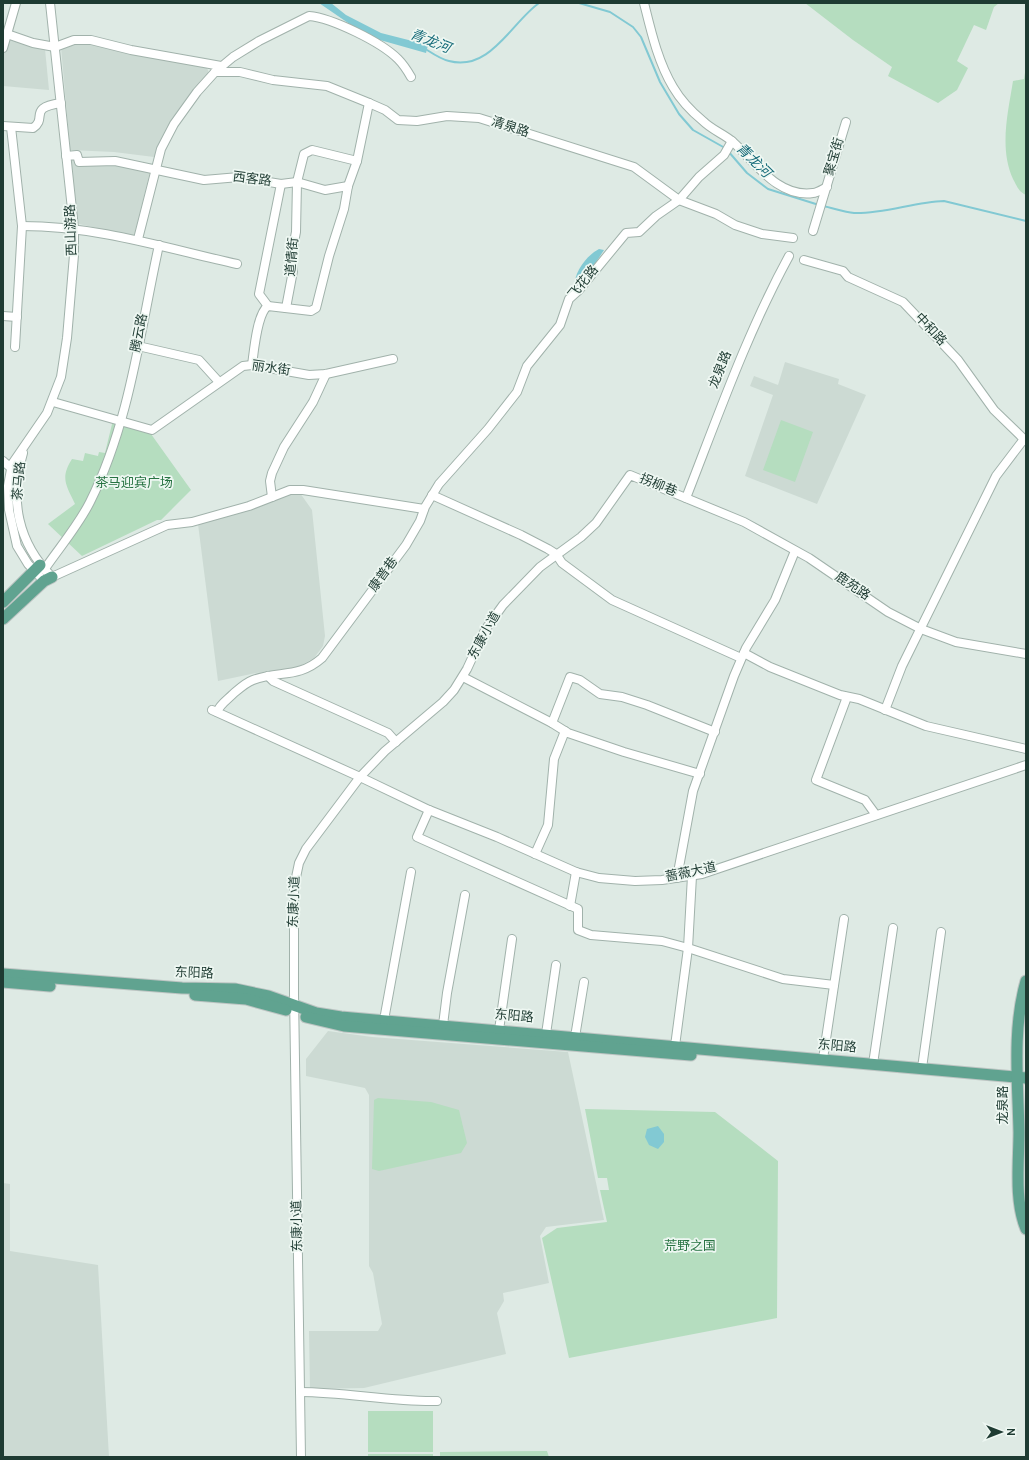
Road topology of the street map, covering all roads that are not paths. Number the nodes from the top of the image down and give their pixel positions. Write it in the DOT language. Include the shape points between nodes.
graph roads {
  1 [pos="16,3"];
  2 [pos="50,3"];
  3 [pos="644,3"];
  4 [pos="7,34"];
  5 [pos="55,47"];
  6 [pos="3,48"];
  7 [pos="218,69"];
  8 [pos="411,77"];
  9 [pos="61,103"];
  10 [pos="369,103"];
  11 [pos="846,122"];
  12 [pos="7,127"];
  13 [pos="731,144"];
  14 [pos="66,156"];
  15 [pos="357,161"];
  16 [pos="156,168"];
  17 [pos="298,182"];
  18 [pos="281,184"];
  19 [pos="348,186"];
  20 [pos="826,190"];
  21 [pos="679,200"];
  22 [pos="22,226"];
  23 [pos="74,228"];
  24 [pos="813,231"];
  25 [pos="793,238"];
  26 [pos="138,239"];
  27 [pos="159,245"];
  28 [pos="789,256"];
  29 [pos="804,260"];
  30 [pos="237,264"];
  31 [pos="268,306"];
  32 [pos="286,308"];
  33 [pos="3,316"];
  34 [pos="17,317"];
  35 [pos="138,346"];
  36 [pos="15,347"];
  37 [pos="393,359"];
  38 [pos="252,365"];
  39 [pos="326,374"];
  40 [pos="219,382"];
  41 [pos="517,392"];
  42 [pos="53,402"];
  43 [pos="121,421"];
  44 [pos="1025,440"];
  45 [pos="24,449"];
  46 [pos="3,461"];
  47 [pos="11,468"];
  48 [pos="630,475"];
  49 [pos="432,495"];
  50 [pos="272,497"];
  51 [pos="686,498"];
  52 [pos="424,509"];
  53 [pos="795,551"];
  54 [pos="556,554"];
  55 [pos="43,573"];
  56 [pos="3,602"];
  57 [pos="3,619"];
  58 [pos="921,629"];
  59 [pos="1026,654"];
  60 [pos="742,656"];
  61 [pos="268,676"];
  62 [pos="463,677"];
  63 [pos="847,696"];
  64 [pos="884,710"];
  65 [pos="214,711"];
  66 [pos="552,722"];
  67 [pos="565,731"];
  68 [pos="714,732"];
  69 [pos="396,742"];
  70 [pos="1026,748"];
  71 [pos="1026,765"];
  72 [pos="700,774"];
  73 [pos="360,777"];
  74 [pos="429,810"];
  75 [pos="876,815"];
  76 [pos="535,854"];
  77 [pos="411,872"];
  78 [pos="576,872"];
  79 [pos="692,876"];
  80 [pos="677,878"];
  81 [pos="464,895"];
  82 [pos="570,906"];
  83 [pos="844,919"];
  84 [pos="893,928"];
  85 [pos="941,932"];
  86 [pos="512,939"];
  87 [pos="688,948"];
  88 [pos="556,965"];
  89 [pos="3,974"];
  90 [pos="1026,981"];
  91 [pos="3,982"];
  92 [pos="584,982"];
  93 [pos="834,986"];
  94 [pos="294,1009"];
  95 [pos="384,1020"];
  96 [pos="443,1025"];
  97 [pos="498,1030"];
  98 [pos="546,1034"];
  99 [pos="575,1037"];
  100 [pos="675,1046"];
  101 [pos="823,1059"];
  102 [pos="873,1064"];
  103 [pos="922,1068"];
  104 [pos="1022,1081"];
  105 [pos="1026,1229"];
  106 [pos="300,1392"];
  107 [pos="437,1401"];
  108 [pos="301,1457"];
  1 -- 4 [label="street"];
  2 -- 5 [label="street, 西山游路"];
  3 -- 13 [label="street" via="663,66 674,88 703,122"];
  4 -- 5 [label="street"];
  4 -- 6 [label="street"];
  5 -- 7 [label="street, 清泉路" via="74,40 91,40"];
  5 -- 9 [label="street, 西山游路"];
  7 -- 8 [label="street" via="248,48 309,16 331,21 384,48 398,58"];
  7 -- 10 [label="street, 清泉路" via="273,80 327,86"];
  7 -- 16 [label="street" via="197,92 174,124 163,144"];
  9 -- 12 [label="street" via="44,106 40,110 38,124 33,128"];
  9 -- 14 [label="street, 西山游路"];
  10 -- 15 [label="street"];
  10 -- 21 [label="street, 清泉路" via="398,120 417,121 447,116 479,118 634,167"];
  11 -- 20 [label="street, 聚宝街"];
  12 -- 22 [label="street"];
  13 -- 20 [label="street" via="763,173 782,186 813,193"];
  13 -- 21 [label="street, 飞花路" via="724,155 699,177"];
  14 -- 16 [label="street, 西客路" via="77,156 79,162 115,161"];
  14 -- 23 [label="street, 西山游路"];
  15 -- 17 [label="street, 道情街" via="335,154 308,151 303,157"];
  15 -- 19 [label="street"];
  16 -- 18 [label="street, 西客路" via="204,180 239,177"];
  16 -- 26 [label="street"];
  17 -- 18 [label="street, 西客路"];
  17 -- 19 [label="street, 西客路" via="325,190"];
  17 -- 32 [label="street, 道情街" via="296,232 291,258 293,271"];
  18 -- 31 [label="street" via="259,294"];
  19 -- 32 [label="street" via="316,308 311,311"];
  20 -- 24 [label="street, 聚宝街"];
  21 -- 25 [label="street, 清泉路" via="716,214 735,225 762,234"];
  21 -- 41 [label="street, 飞花路" via="639,232 626,233 569,300 560,325 527,366"];
  22 -- 23 [label="street"];
  22 -- 34 [label="street"];
  23 -- 26 [label="street"];
  23 -- 42 [label="street, 西山游路" via="67,338 61,377"];
  26 -- 27 [label="street"];
  27 -- 30 [label="street"];
  27 -- 35 [label="street, 腾云路"];
  28 -- 51 [label="street, 龙泉路" via="769,293 734,372"];
  29 -- 44 [label="street, 中和路" via="843,272 848,277 903,302 958,360 994,410"];
  31 -- 32 [label="street"];
  31 -- 38 [label="street" via="262,313"];
  33 -- 34 [label="street"];
  34 -- 36 [label="street"];
  35 -- 40 [label="street" via="199,360"];
  35 -- 43 [label="street, 腾云路"];
  37 -- 39 [label="street, 丽水街"];
  38 -- 39 [label="street, 丽水街" via="309,375"];
  38 -- 40 [label="street, 丽水街" via="243,366"];
  39 -- 50 [label="street" via="272,473"];
  40 -- 43 [label="street, 丽水街" via="152,430"];
  41 -- 49 [label="street, 康普巷"];
  42 -- 43 [label="street"];
  42 -- 45 [label="street, 西山游路"];
  43 -- 55 [label="street, 腾云路" via="111,454 89,503"];
  44 -- 58 [label="street" via="996,476"];
  45 -- 47 [label="street, 茶马路"];
  45 -- 55 [label="street, 茶马路" via="19,474 18,508 26,542"];
  46 -- 47 [label="street"];
  47 -- 55 [label="street, 茶马路" via="8,497 12,530 23,558"];
  48 -- 51 [label="street, 拐柳巷"];
  48 -- 54 [label="street, 东康小道" via="596,524"];
  49 -- 52 [label="street, 康普巷"];
  49 -- 54 [label="street" via="521,535"];
  50 -- 52 [label="street" via="290,490 304,490"];
  50 -- 55 [label="street" via="192,522 167,525"];
  51 -- 53 [label="street, 鹿苑路" via="744,522"];
  52 -- 61 [label="street, 康普巷" via="406,545 322,658 300,672"];
  53 -- 58 [label="street, 鹿苑路" via="888,612"];
  53 -- 60 [label="street" via="775,600"];
  54 -- 60 [label="street" via="562,563 612,600"];
  54 -- 62 [label="street, 东康小道" via="497,612 485,630"];
  55 -- 56 [label="main road"];
  55 -- 57 [label="main road"];
  58 -- 59 [label="street, 鹿苑路" via="956,642"];
  58 -- 64 [label="street"];
  60 -- 63 [label="street"];
  60 -- 68 [label="street"];
  61 -- 65 [label="street, 康普巷" via="246,683"];
  61 -- 69 [label="street" via="273,681 388,733"];
  62 -- 66 [label="street"];
  62 -- 69 [label="street, 东康小道" via="443,702"];
  63 -- 64 [label="street"];
  63 -- 75 [label="street" via="816,780 865,800"];
  64 -- 70 [label="street" via="926,726"];
  65 -- 73 [label="street, 蔷薇大道"];
  66 -- 67 [label="street"];
  66 -- 68 [label="street" via="570,677 580,680 600,694 622,697 647,705"];
  67 -- 72 [label="street" via="624,752"];
  67 -- 76 [label="street" via="554,759 548,825"];
  68 -- 72 [label="street"];
  69 -- 73 [label="street, 东康小道"];
  71 -- 75 [label="street, 蔷薇大道"];
  72 -- 80 [label="street" via="693,791"];
  73 -- 74 [label="street, 蔷薇大道"];
  73 -- 94 [label="street, 东康小道" via="306,849 297,869 294,887"];
  74 -- 76 [label="street, 蔷薇大道"];
  74 -- 82 [label="street" via="417,837"];
  75 -- 79 [label="street, 蔷薇大道"];
  76 -- 78 [label="street, 蔷薇大道"];
  77 -- 95 [label="street"];
  78 -- 80 [label="street, 蔷薇大道" via="599,878 624,880"];
  78 -- 82 [label="street"];
  79 -- 80 [label="street, 蔷薇大道"];
  79 -- 87 [label="street"];
  81 -- 96 [label="street"];
  82 -- 87 [label="street" via="578,909 578,930 591,934 662,941"];
  83 -- 93 [label="street"];
  84 -- 102 [label="street"];
  85 -- 103 [label="street"];
  86 -- 97 [label="street"];
  87 -- 93 [label="street" via="783,979"];
  87 -- 100 [label="street"];
  88 -- 98 [label="street"];
  89 -- 94 [label="main road, 东阳路" via="182,988 235,989 268,996"];
  90 -- 104 [label="main road, 龙泉路" via="1019,1023"];
  91 -- 94 [label="main road, 东阳路" via="234,997"];
  92 -- 99 [label="street"];
  93 -- 101 [label="street"];
  94 -- 95 [label="main road, 东阳路"];
  94 -- 104 [label="main road, 东阳路" via="322,1022 344,1026"];
  94 -- 106 [label="street, 东康小道"];
  95 -- 96 [label="main road, 东阳路"];
  96 -- 97 [label="main road, 东阳路"];
  97 -- 98 [label="main road, 东阳路"];
  98 -- 99 [label="main road, 东阳路"];
  99 -- 100 [label="main road, 东阳路"];
  100 -- 101 [label="main road, 东阳路"];
  101 -- 102 [label="main road, 东阳路"];
  102 -- 103 [label="main road, 东阳路"];
  103 -- 104 [label="main road, 东阳路"];
  104 -- 105 [label="main road, 龙泉路" via="1020,1205"];
  106 -- 107 [label="street"];
  106 -- 108 [label="street, 东康小道"];
}
